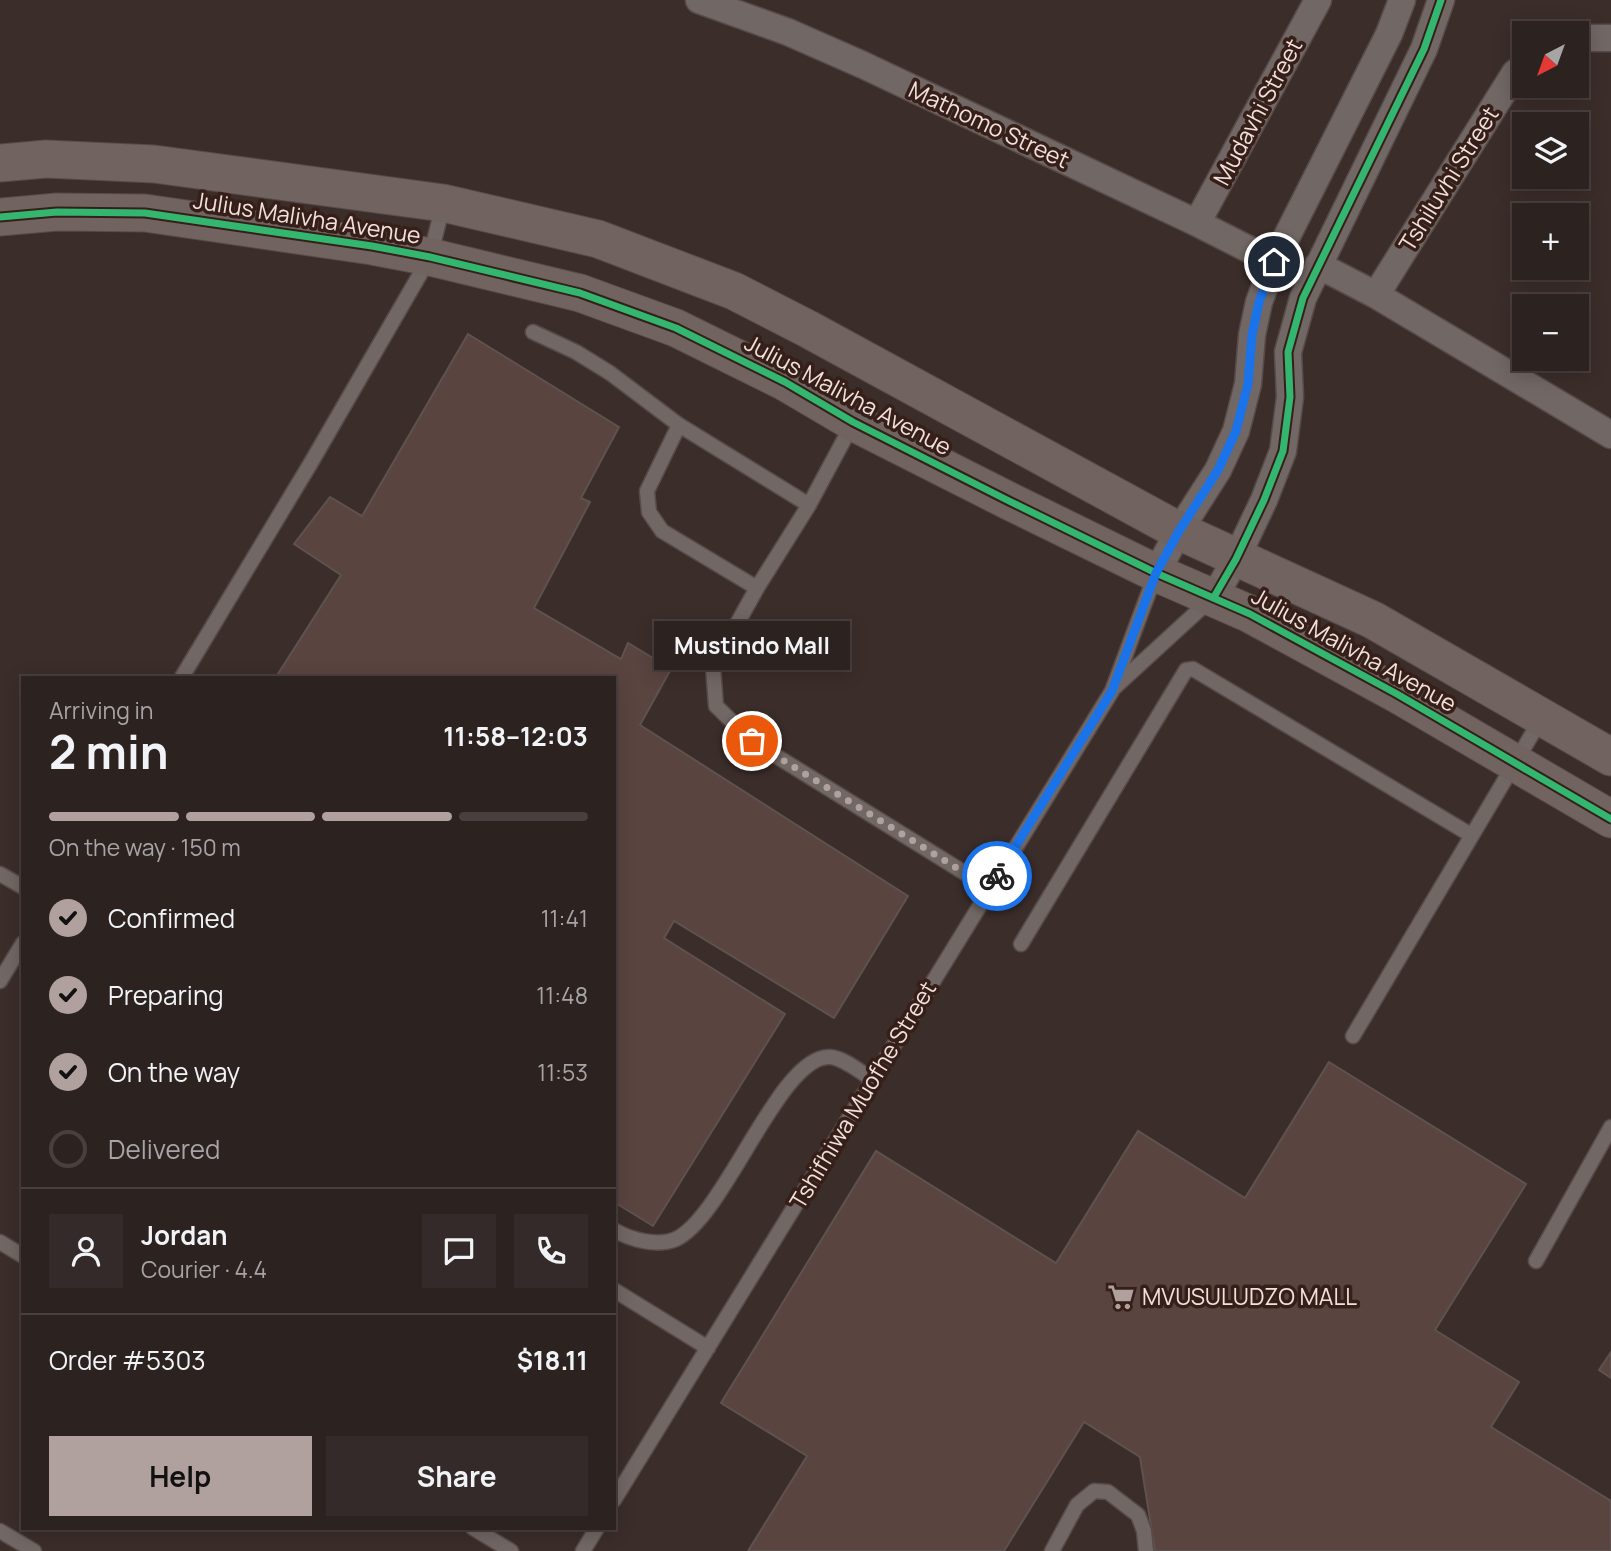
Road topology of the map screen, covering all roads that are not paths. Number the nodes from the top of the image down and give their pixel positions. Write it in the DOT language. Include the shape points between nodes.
graph roads {
  1 [pos="699,0"];
  2 [pos="1318,0"];
  3 [pos="1402,0"];
  4 [pos="1441,0"];
  5 [pos="1589,37"];
  6 [pos="1611,38"];
  7 [pos="1512,78"];
  8 [pos="0,163"];
  9 [pos="443,203"];
  10 [pos="0,217"];
  11 [pos="1197,223"];
  12 [pos="430,257"];
  13 [pos="1274,262"];
  14 [pos="1318,265"];
  15 [pos="1376,295"];
  16 [pos="533,332"];
  17 [pos="853,422"];
  18 [pos="679,425"];
  19 [pos="1611,435"];
  20 [pos="808,505"];
  21 [pos="1179,531"];
  22 [pos="1236,559"];
  23 [pos="1156,573"];
  24 [pos="757,588"];
  25 [pos="1214,597"];
  26 [pos="184,676"];
  27 [pos="1112,691"];
  28 [pos="1542,718"];
  29 [pos="1611,757"];
  30 [pos="1514,762"];
  31 [pos="1611,819"];
  32 [pos="1471,835"];
  33 [pos="0,874"];
  34 [pos="21,886"];
  35 [pos="989,888"];
  36 [pos="1021,944"];
  37 [pos="21,946"];
  38 [pos="0,981"];
  39 [pos="1353,1036"];
  40 [pos="872,1079"];
  41 [pos="1611,1128"];
  42 [pos="616,1231"];
  43 [pos="0,1242"];
  44 [pos="21,1255"];
  45 [pos="1535,1261"];
  46 [pos="616,1291"];
  47 [pos="708,1348"];
  48 [pos="616,1497"];
  49 [pos="476,1530"];
  50 [pos="596,1530"];
  51 [pos="0,1531"];
  52 [pos="34,1551"];
  53 [pos="511,1551"];
  54 [pos="583,1551"];
  55 [pos="1052,1551"];
  56 [pos="1146,1551"];
  1 -- 11 [label="street, Mathomo Street" via="863,65"];
  2 -- 11 [label="street, Mudavhi Street"];
  3 -- 13 [label="street, Tshifhiwa Muofhe Street" via="1390,34"];
  4 -- 14 [label="street, Tshifhiwa Muofhe Street" via="1424,49"];
  5 -- 6 [label="street"];
  7 -- 15 [label="street, Tshiluvhi Street"];
  8 -- 9 [label="street, Julius Malivha Avenue" via="46,159 154,164"];
  9 -- 12 [label="lane"];
  9 -- 21 [label="street, Julius Malivha Avenue" via="598,239 734,291"];
  10 -- 12 [label="street, Julius Malivha Avenue" via="145,213"];
  11 -- 13 [label="street, Mathomo Street"];
  12 -- 17 [label="street, Julius Malivha Avenue" via="580,293 676,328"];
  12 -- 26 [label="lane"];
  13 -- 21 [label="street, Tshifhiwa Muofhe Street" via="1259,302 1248,384 1236,431 1218,470"];
  14 -- 15 [label="street"];
  14 -- 22 [label="street, Tshifhiwa Muofhe Street" via="1288,352 1290,397 1283,451"];
  15 -- 19 [label="street"];
  16 -- 18 [label="lane" via="610,373"];
  17 -- 20 [label="lane"];
  17 -- 23 [label="street, Julius Malivha Avenue"];
  18 -- 20 [label="lane"];
  18 -- 24 [label="lane" via="647,491 649,512 662,531"];
  20 -- 24 [label="lane"];
  21 -- 22 [label="street, Julius Malivha Avenue"];
  21 -- 23 [label="street, Tshifhiwa Muofhe Street"];
  22 -- 25 [label="street, Tshifhiwa Muofhe Street"];
  22 -- 28 [label="street, Julius Malivha Avenue" via="1373,620"];
  23 -- 25 [label="street, Julius Malivha Avenue"];
  23 -- 27 [label="lane, Tshifhiwa Muofhe Street"];
  24 -- 35 [label="lane" via="713,667 716,706 752,741"];
  25 -- 27 [label="lane, Tshifhiwa Muofhe Street"];
  25 -- 30 [label="street, Julius Malivha Avenue"];
  27 -- 35 [label="lane, Tshifhiwa Muofhe Street"];
  28 -- 29 [label="street, Julius Malivha Avenue"];
  28 -- 30 [label="lane"];
  30 -- 31 [label="street, Julius Malivha Avenue"];
  30 -- 32 [label="lane"];
  32 -- 36 [label="lane" via="1193,669 1186,670"];
  32 -- 39 [label="lane"];
  33 -- 34 [label="lane"];
  35 -- 40 [label="lane, Tshifhiwa Muofhe Street"];
  37 -- 38 [label="lane"];
  40 -- 42 [label="lane" via="841,1060 828,1057 815,1062 783,1093 701,1217 677,1238 656,1243"];
  40 -- 47 [label="lane, Tshifhiwa Muofhe Street"];
  41 -- 45 [label="lane"];
  43 -- 44 [label="lane"];
  46 -- 47 [label="lane"];
  47 -- 48 [label="lane, Tshifhiwa Muofhe Street"];
  49 -- 53 [label="lane"];
  50 -- 54 [label="lane"];
  51 -- 52 [label="lane"];
  55 -- 56 [label="lane" via="1077,1505 1094,1491 1108,1492 1138,1515"];
}
